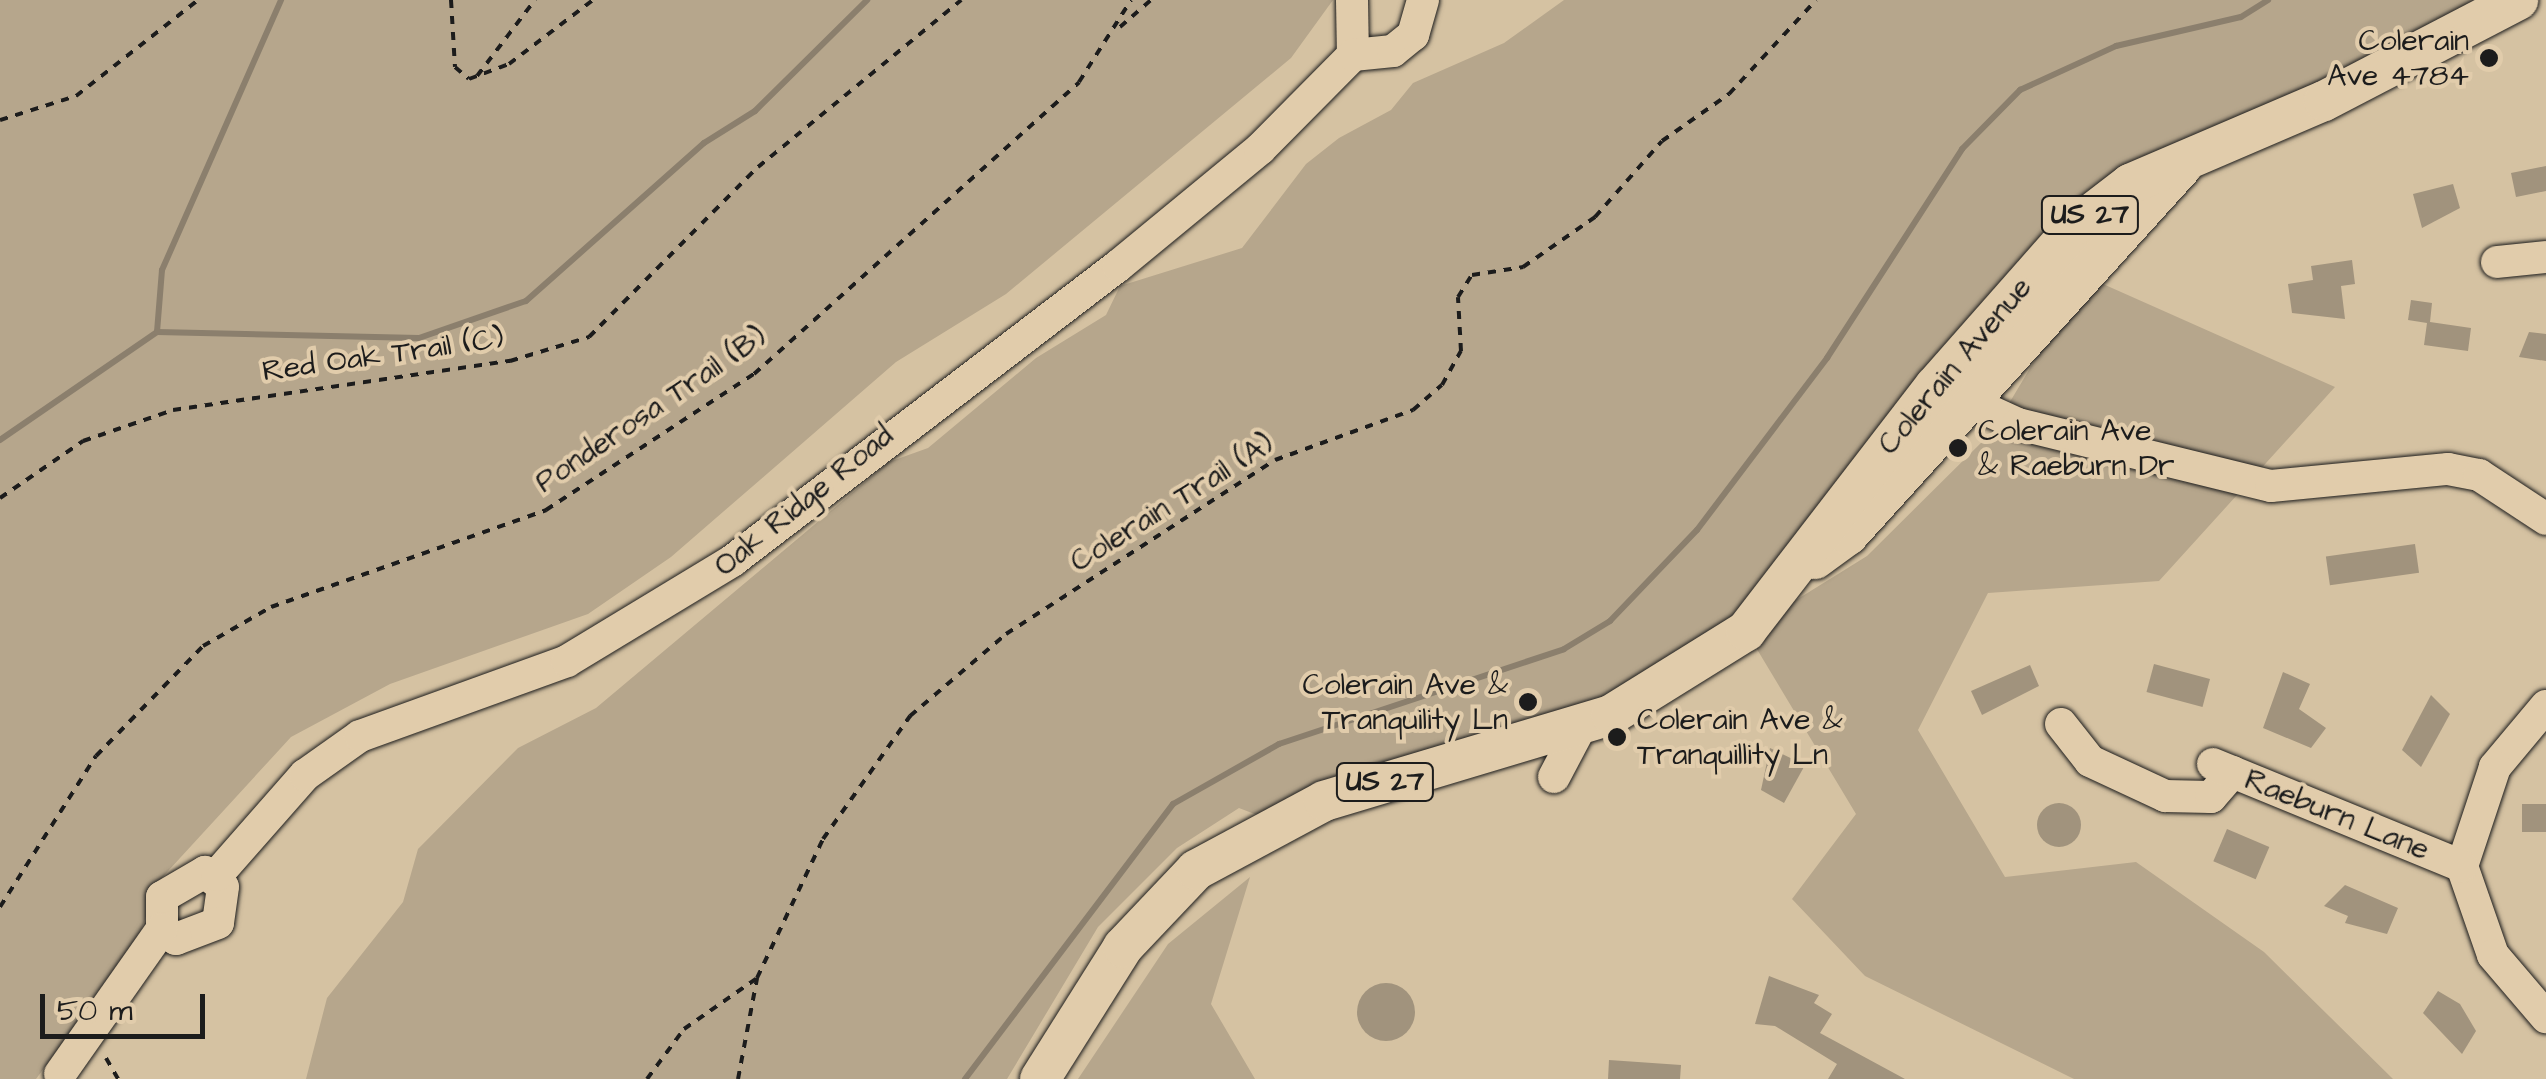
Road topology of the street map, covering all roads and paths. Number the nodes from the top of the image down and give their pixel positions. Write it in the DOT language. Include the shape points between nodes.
graph roads {
  1 [pos="198,0"];
  2 [pos="451,0"];
  3 [pos="534,0"];
  4 [pos="593,0"];
  5 [pos="962,0"];
  6 [pos="1132,0"];
  7 [pos="1151,0"];
  8 [pos="1352,0"];
  9 [pos="1423,0"];
  10 [pos="1816,0"];
  11 [pos="2518,0"];
  12 [pos="1117,30"];
  13 [pos="1353,56"];
  14 [pos="477,78"];
  15 [pos="0,120"];
  16 [pos="2546,257"];
  17 [pos="2497,262"];
  18 [pos="1953,394"];
  19 [pos="0,498"];
  20 [pos="2546,519"];
  21 [pos="2546,706"];
  22 [pos="2061,724"];
  23 [pos="1580,726"];
  24 [pos="1554,777"];
  25 [pos="2462,866"];
  26 [pos="217,875"];
  27 [pos="0,907"];
  28 [pos="162,929"];
  29 [pos="757,978"];
  30 [pos="2546,1017"];
  31 [pos="60,1074"];
  32 [pos="646,1079"];
  33 [pos="738,1079"];
  34 [pos="1040,1079"];
  1 -- 15 [label="path" via="76,96"];
  2 -- 14 [label="path" via="454,67"];
  3 -- 14 [label="path"];
  4 -- 14 [label="path"];
  5 -- 19 [label="path, Red Oak Trail (C)" via="758,167 589,338 492,364 174,410 83,440"];
  6 -- 12 [label="path, Ponderosa Trail (B)"];
  7 -- 12 [label="path, Ponderosa Trail (B)"];
  8 -- 13 [label="street"];
  9 -- 13 [label="street" via="1413,36 1393,51"];
  10 -- 29 [label="path, Colerain Trail (A)" via="1730,94 1662,141 1596,218 1523,267 1472,274 1458,297 1461,351 1442,386 1413,410 1275,460 1006,634 910,716 823,839"];
  11 -- 18 [label="main road, Colerain Avenue / US 27" via="2324,101 2130,184 2078,224"];
  12 -- 27 [label="path, Ponderosa Trail (B)" via="1079,82 754,374 629,459 546,510 271,607 203,646 96,756"];
  13 -- 26 [label="street, Oak Ridge Road" via="1260,150 1132,255 732,561 567,661 360,736 305,775"];
  16 -- 17 [label="street"];
  18 -- 20 [label="street" via="2018,424 2271,486 2448,469 2479,475"];
  18 -- 23 [label="main road, Colerain Avenue / US 27" via="1848,535 1796,573 1746,631 1700,665"];
  21 -- 25 [label="street" via="2495,767"];
  22 -- 25 [label="street, Raeburn Lane" via="2090,760 2165,796 2211,797 2223,768"];
  23 -- 24 [label="street"];
  23 -- 34 [label="main road, Colerain Avenue / US 27" via="1324,801 1196,870 1124,947"];
  25 -- 30 [label="street" via="2493,955"];
  26 -- 28 [label="street" via="171,886 158,912"];
  26 -- 28 [label="street" via="223,907 209,934 176,939"];
  28 -- 31 [label="street"];
  29 -- 32 [label="path" via="684,1029"];
  29 -- 33 [label="path, Colerain Trail (A)"];
}
